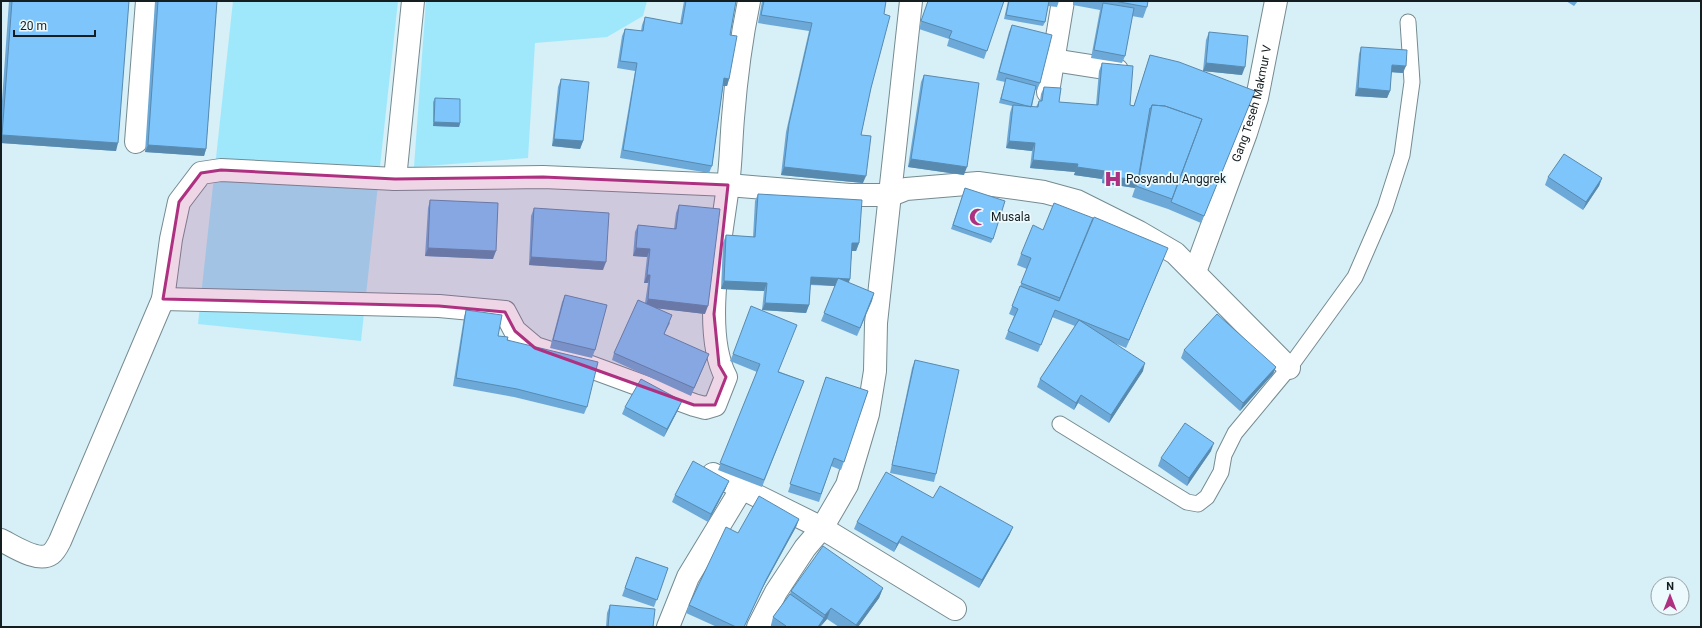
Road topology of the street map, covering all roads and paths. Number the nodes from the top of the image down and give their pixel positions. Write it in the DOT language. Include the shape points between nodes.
graph roads {
  1 [pos="147,1"];
  2 [pos="413,1"];
  3 [pos="749,1"];
  4 [pos="911,1"];
  5 [pos="1063,1"];
  6 [pos="1276,1"];
  7 [pos="1408,22"];
  8 [pos="1053,60"];
  9 [pos="1117,70"];
  10 [pos="1048,92"];
  11 [pos="136,142"];
  12 [pos="395,179"];
  13 [pos="728,185"];
  14 [pos="891,194"];
  15 [pos="1195,272"];
  16 [pos="163,299"];
  17 [pos="1288,368"];
  18 [pos="1060,424"];
  19 [pos="713,474"];
  20 [pos="742,488"];
  21 [pos="822,528"];
  22 [pos="1,540"];
  23 [pos="955,609"];
  24 [pos="668,627"];
  25 [pos="758,627"];
  1 -- 11 [label="street"];
  2 -- 12 [label="street"];
  3 -- 13 [label="street" via="738,70"];
  4 -- 14 [label="street"];
  5 -- 8 [label="street"];
  6 -- 15 [label="street, Gang Teseh Makmur V" via="1257,98"];
  7 -- 17 [label="lane" via="1412,82 1402,154 1385,208 1355,277"];
  8 -- 9 [label="street"];
  8 -- 10 [label="street"];
  12 -- 13 [label="street" via="543,178"];
  12 -- 16 [label="street" via="221,170 200,172 178,202"];
  13 -- 14 [label="street" via="850,194"];
  13 -- 16 [label="street" via="717,266 714,314 719,365 726,377 715,405 705,408 535,348 515,331 505,312 439,306"];
  14 -- 15 [label="street" via="906,189 978,183 1044,192 1077,201 1139,232 1175,253"];
  14 -- 21 [label="street" via="876,324 875,371 868,414 847,485"];
  15 -- 17 [label="street"];
  16 -- 22 [label="street" via="60,541 51,554 34,557"];
  17 -- 18 [label="lane" via="1235,433 1224,455 1221,472 1207,497 1198,504 1187,502"];
  19 -- 20 [label="street"];
  20 -- 21 [label="street"];
  20 -- 24 [label="street" via="688,577"];
  21 -- 23 [label="street"];
  21 -- 25 [label="street" via="805,548 776,592"];
}
